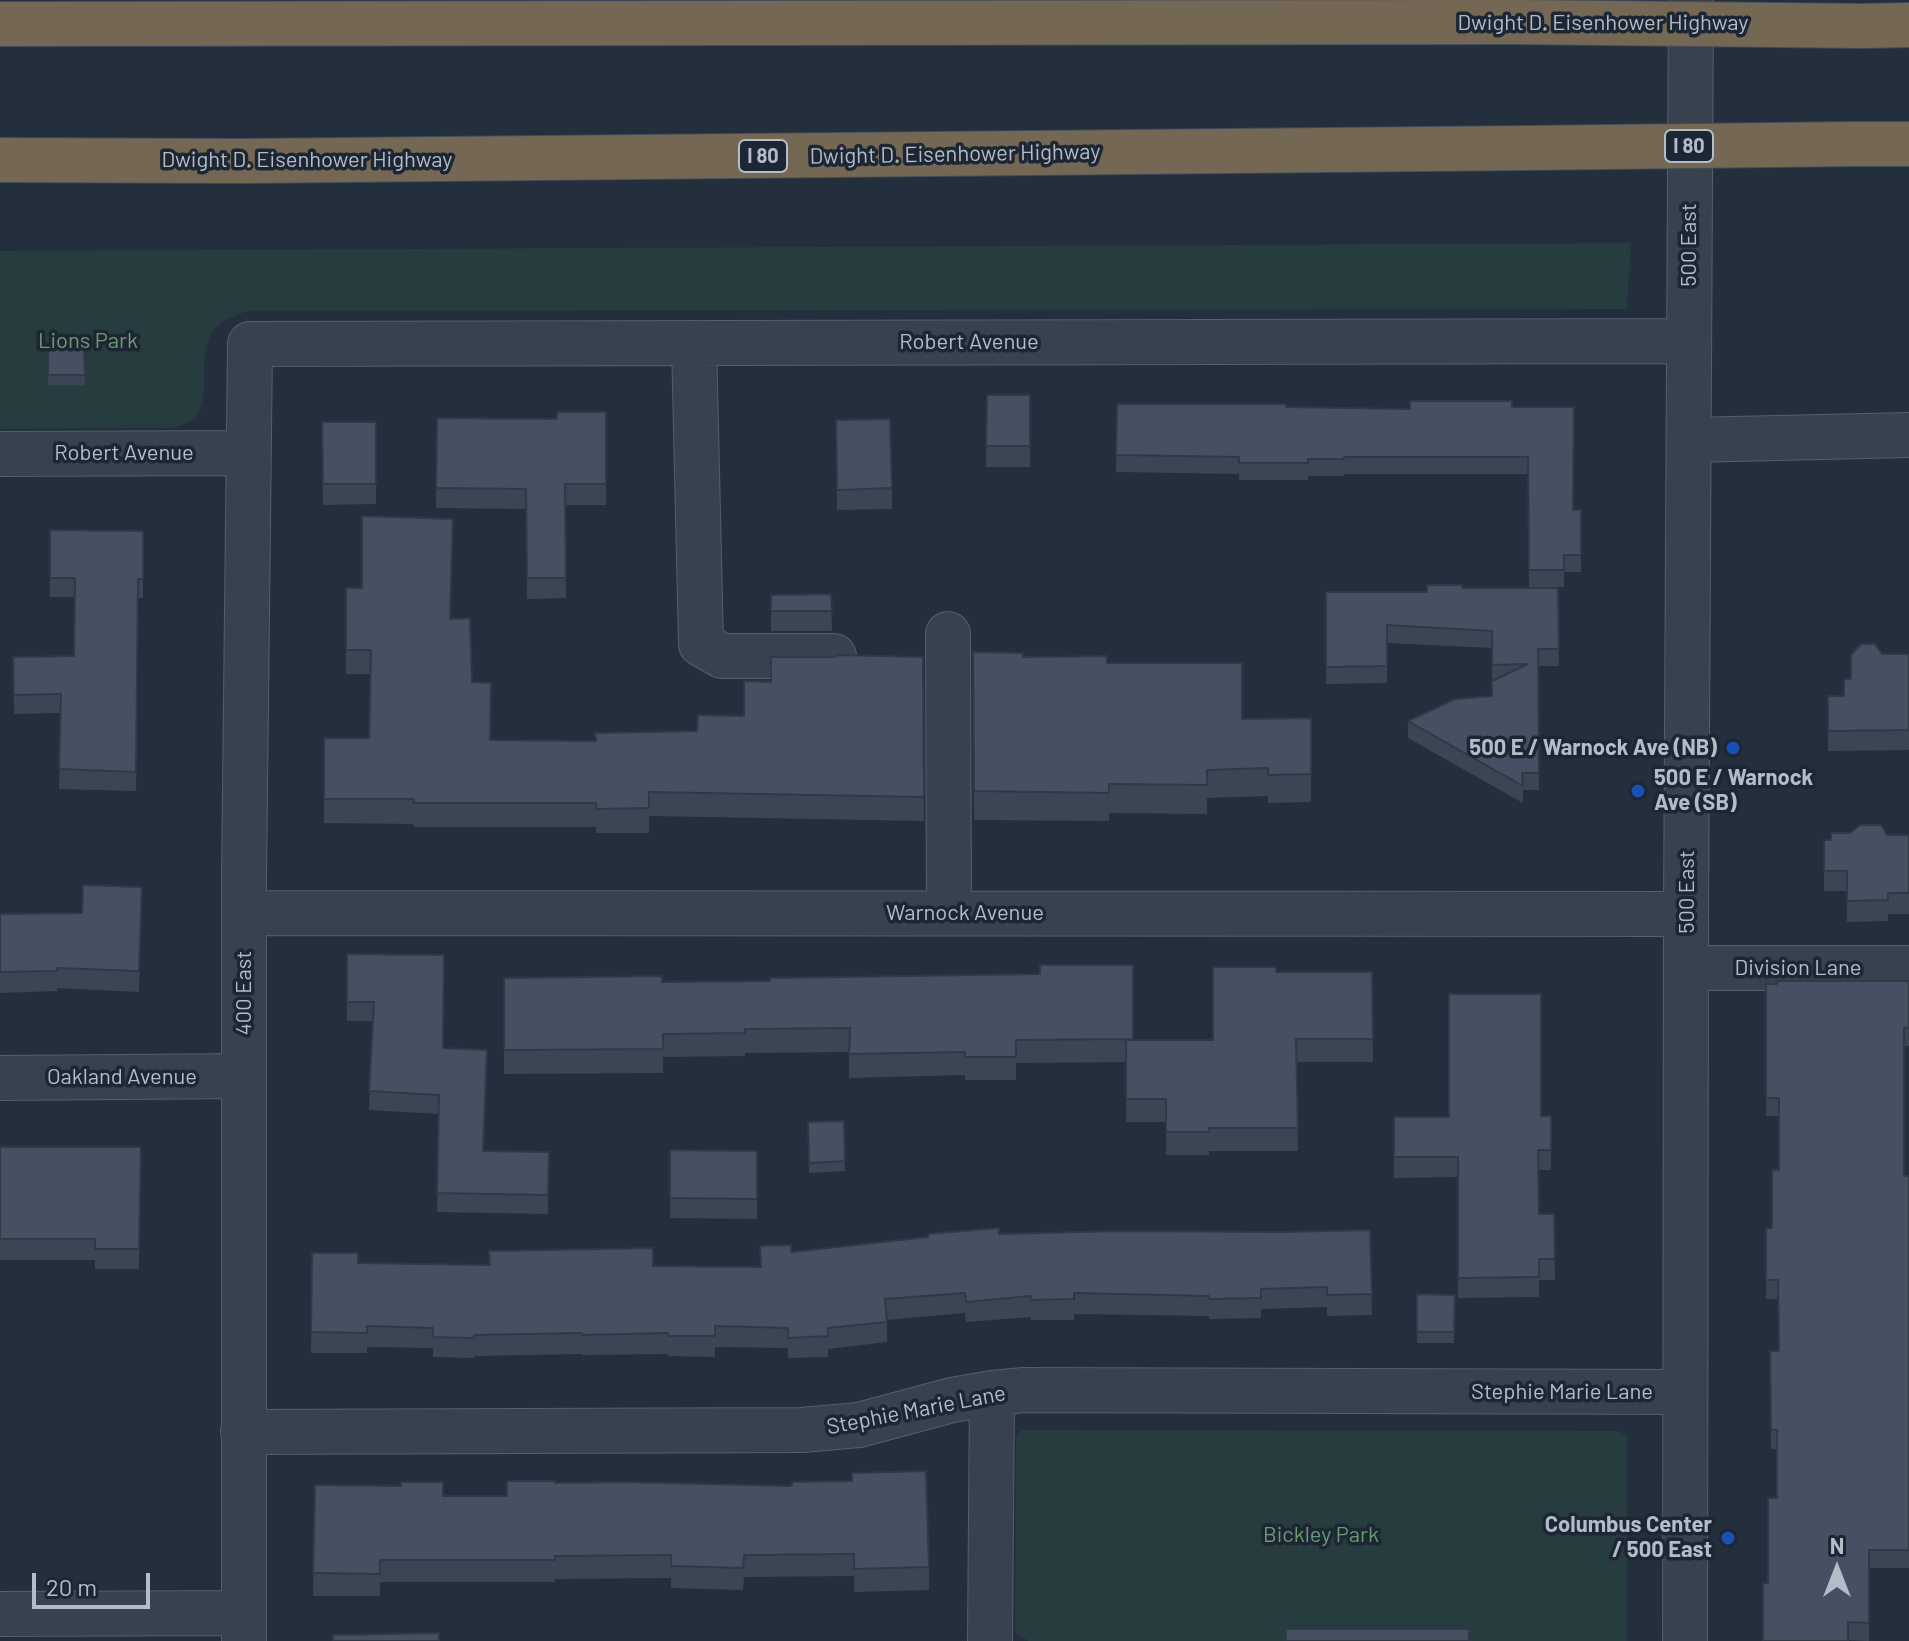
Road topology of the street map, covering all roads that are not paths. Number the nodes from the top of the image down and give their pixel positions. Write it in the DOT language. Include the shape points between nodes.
graph roads {
  1 [pos="1691,0"];
  2 [pos="0,24"];
  3 [pos="1909,25"];
  4 [pos="1909,144"];
  5 [pos="0,160"];
  6 [pos="1688,341"];
  7 [pos="694,343"];
  8 [pos="250,344"];
  9 [pos="1909,435"];
  10 [pos="1689,440"];
  11 [pos="248,453"];
  12 [pos="0,454"];
  13 [pos="948,634"];
  14 [pos="834,656"];
  15 [pos="244,913"];
  16 [pos="949,913"];
  17 [pos="1686,914"];
  18 [pos="1686,968"];
  19 [pos="1909,968"];
  20 [pos="244,1076"];
  21 [pos="0,1078"];
  22 [pos="1685,1392"];
  23 [pos="992,1393"];
  24 [pos="243,1432"];
  25 [pos="0,1614"];
  26 [pos="244,1627"];
  27 [pos="990,1641"];
  28 [pos="1685,1641"];
  1 -- 6 [label="street, 500 East"];
  2 -- 3 [label="highway, Dwight D. Eisenhower Highway, bridge"];
  4 -- 5 [label="highway, Dwight D. Eisenhower Highway / I 80, bridge"];
  6 -- 7 [label="street, Robert Avenue"];
  6 -- 10 [label="street, 500 East"];
  7 -- 8 [label="street, Robert Avenue"];
  7 -- 14 [label="street" via="701,644 722,656"];
  8 -- 11 [label="street, 400 East"];
  9 -- 10 [label="street"];
  10 -- 17 [label="street, 500 East"];
  11 -- 12 [label="street, Robert Avenue"];
  11 -- 15 [label="street, 400 East"];
  13 -- 16 [label="street"];
  15 -- 16 [label="street, Warnock Avenue"];
  15 -- 20 [label="street, 400 East"];
  16 -- 17 [label="street, Warnock Avenue"];
  17 -- 18 [label="street, 500 East"];
  18 -- 19 [label="street, Division Lane"];
  18 -- 22 [label="street, 500 East"];
  20 -- 21 [label="street, Oakland Avenue"];
  20 -- 24 [label="street, 400 East"];
  22 -- 23 [label="street, Stephie Marie Lane"];
  22 -- 28 [label="street, 500 East"];
  23 -- 24 [label="street, Stephie Marie Lane" via="859,1425 802,1430"];
  23 -- 27 [label="street"];
  24 -- 26 [label="street, 400 East"];
  25 -- 26 [label="street"];
}
